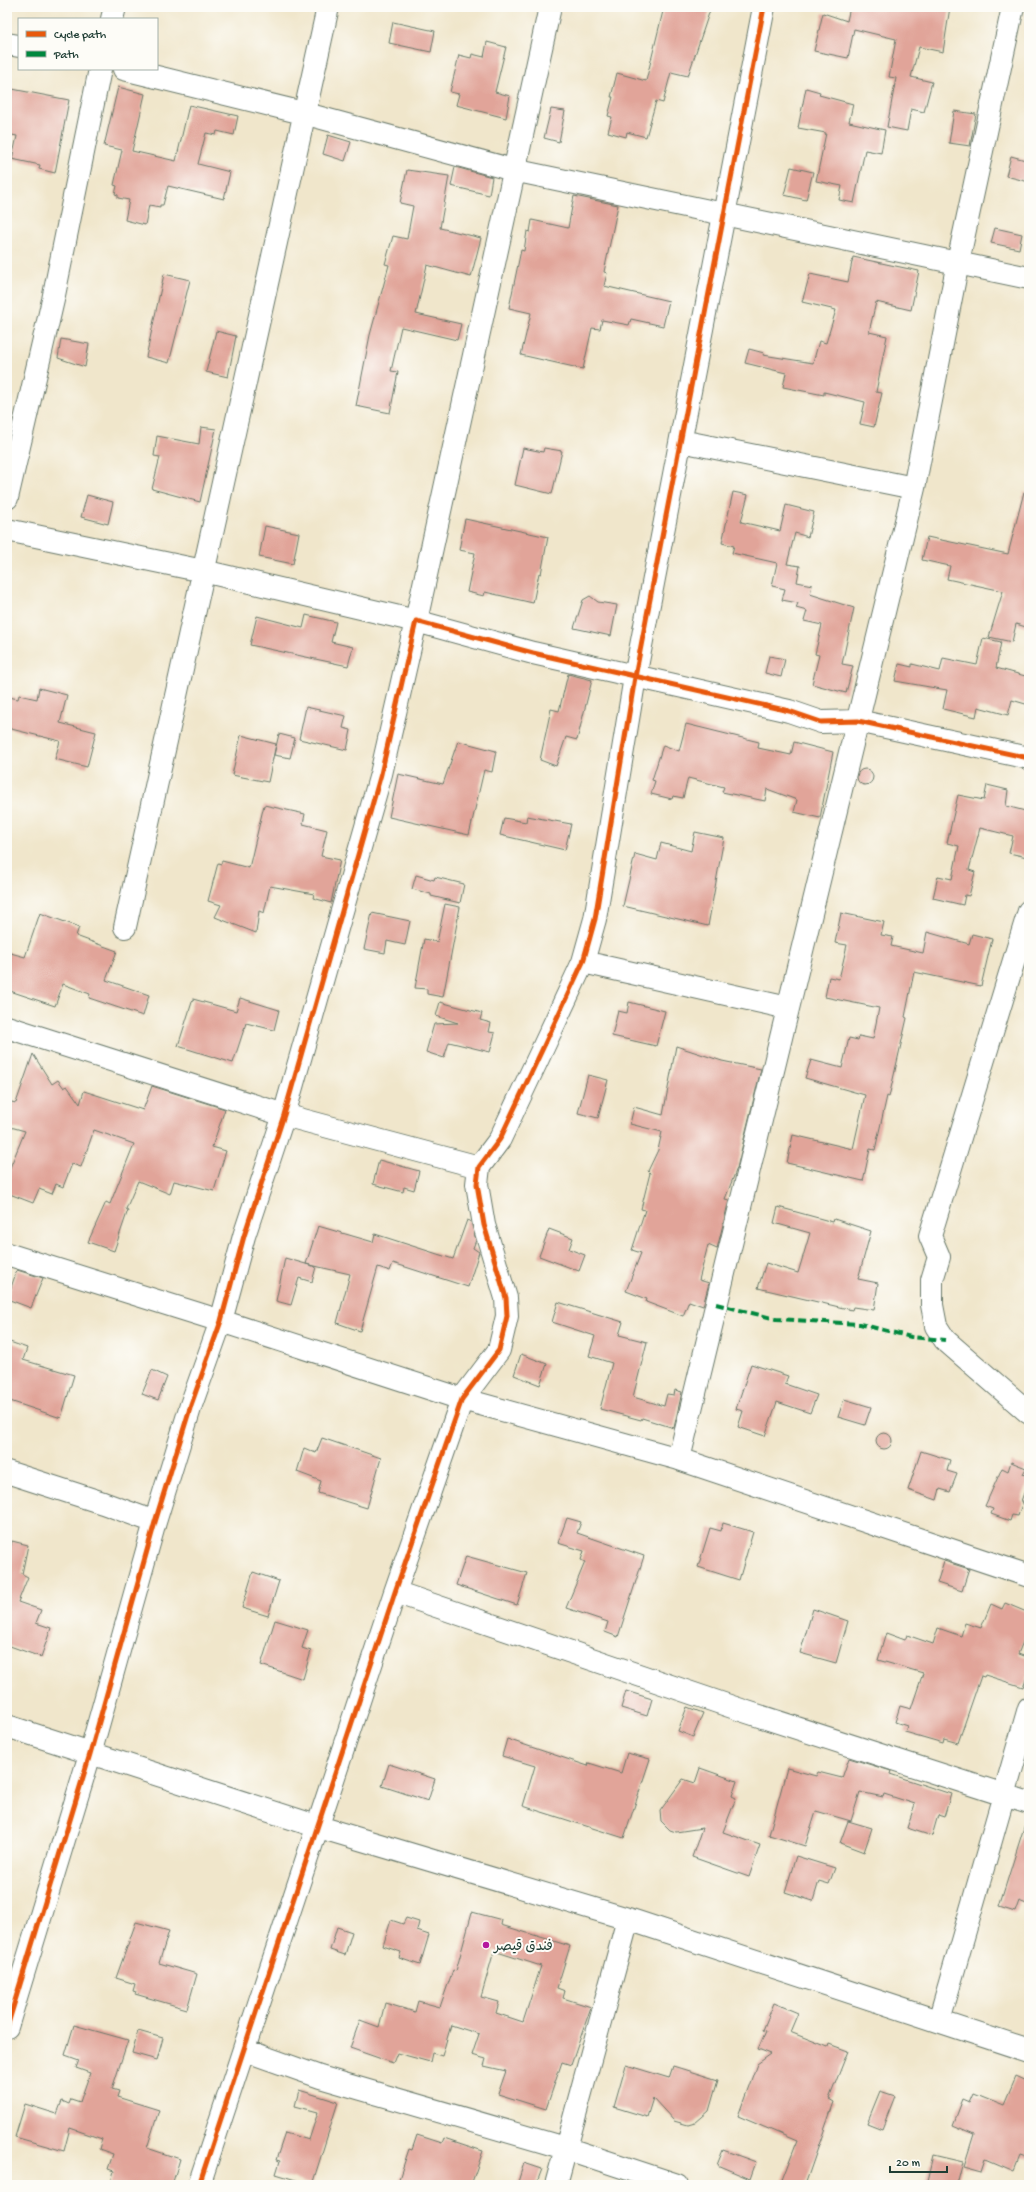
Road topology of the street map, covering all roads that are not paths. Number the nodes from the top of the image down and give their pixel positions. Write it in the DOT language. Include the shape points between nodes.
graph roads {
  1 [pos="115,7"];
  2 [pos="328,7"];
  3 [pos="550,7"];
  4 [pos="764,7"];
  5 [pos="1013,7"];
  6 [pos="112,18"];
  7 [pos="7,44"];
  8 [pos="18,46"];
  9 [pos="100,70"];
  10 [pos="128,70"];
  11 [pos="303,113"];
  12 [pos="513,170"];
  13 [pos="724,214"];
  14 [pos="958,262"];
  15 [pos="1029,278"];
  16 [pos="681,441"];
  17 [pos="914,488"];
  18 [pos="7,498"];
  19 [pos="7,530"];
  20 [pos="203,571"];
  21 [pos="416,621"];
  22 [pos="635,677"];
  23 [pos="858,721"];
  24 [pos="1029,758"];
  25 [pos="1029,911"];
  26 [pos="126,927"];
  27 [pos="583,962"];
  28 [pos="788,1008"];
  29 [pos="7,1027"];
  30 [pos="284,1115"];
  31 [pos="479,1167"];
  32 [pos="7,1254"];
  33 [pos="221,1320"];
  34 [pos="462,1398"];
  35 [pos="1029,1413"];
  36 [pos="679,1459"];
  37 [pos="7,1472"];
  38 [pos="155,1522"];
  39 [pos="1029,1576"];
  40 [pos="395,1592"];
  41 [pos="1029,1708"];
  42 [pos="7,1726"];
  43 [pos="90,1754"];
  44 [pos="1005,1795"];
  45 [pos="1029,1802"];
  46 [pos="319,1828"];
  47 [pos="628,1919"];
  48 [pos="14,1983"];
  49 [pos="939,2022"];
  50 [pos="7,2027"];
  51 [pos="244,2050"];
  52 [pos="1029,2051"];
  53 [pos="568,2149"];
  54 [pos="200,2185"];
  55 [pos="556,2185"];
  56 [pos="677,2185"];
  1 -- 6 [label="street"];
  2 -- 11 [label="street"];
  3 -- 12 [label="street"];
  4 -- 13 [label="street"];
  5 -- 14 [label="street"];
  7 -- 8 [label="street"];
  9 -- 18 [label="street" via="53,300"];
  10 -- 11 [label="street"];
  11 -- 12 [label="street"];
  11 -- 20 [label="street"];
  12 -- 13 [label="street"];
  12 -- 21 [label="street"];
  13 -- 14 [label="street"];
  13 -- 16 [label="street"];
  14 -- 15 [label="street"];
  14 -- 17 [label="street"];
  16 -- 17 [label="street"];
  16 -- 22 [label="street"];
  17 -- 23 [label="street"];
  19 -- 20 [label="street"];
  20 -- 21 [label="street"];
  20 -- 26 [label="street"];
  21 -- 22 [label="street" via="533,653"];
  21 -- 30 [label="street" via="381,774"];
  22 -- 23 [label="street" via="789,711 821,722"];
  22 -- 27 [label="street" via="596,919"];
  23 -- 24 [label="street"];
  23 -- 28 [label="street"];
  25 -- 35 [label="street" via="930,1236 939,1257 930,1290 936,1326 945,1340"];
  27 -- 28 [label="street"];
  27 -- 31 [label="street" via="500,1139"];
  28 -- 36 [label="street"];
  29 -- 30 [label="street"];
  30 -- 31 [label="street"];
  30 -- 33 [label="street" via="244,1236"];
  31 -- 34 [label="street" via="477,1184 484,1225 506,1298 507,1316 498,1350"];
  32 -- 33 [label="street"];
  33 -- 34 [label="street"];
  33 -- 38 [label="street" via="191,1405"];
  34 -- 36 [label="street"];
  34 -- 40 [label="street"];
  36 -- 39 [label="street"];
  37 -- 38 [label="street"];
  38 -- 43 [label="street"];
  40 -- 44 [label="street" via="736,1708"];
  40 -- 46 [label="street"];
  41 -- 44 [label="street"];
  42 -- 43 [label="street"];
  43 -- 46 [label="street" via="134,1766"];
  43 -- 48 [label="street"];
  44 -- 45 [label="street"];
  44 -- 49 [label="street"];
  46 -- 47 [label="street"];
  46 -- 51 [label="street"];
  47 -- 49 [label="street"];
  47 -- 53 [label="street"];
  48 -- 50 [label="street"];
  49 -- 52 [label="street"];
  51 -- 53 [label="street" via="320,2077"];
  51 -- 54 [label="street"];
  53 -- 55 [label="street"];
  53 -- 56 [label="street"];
}
